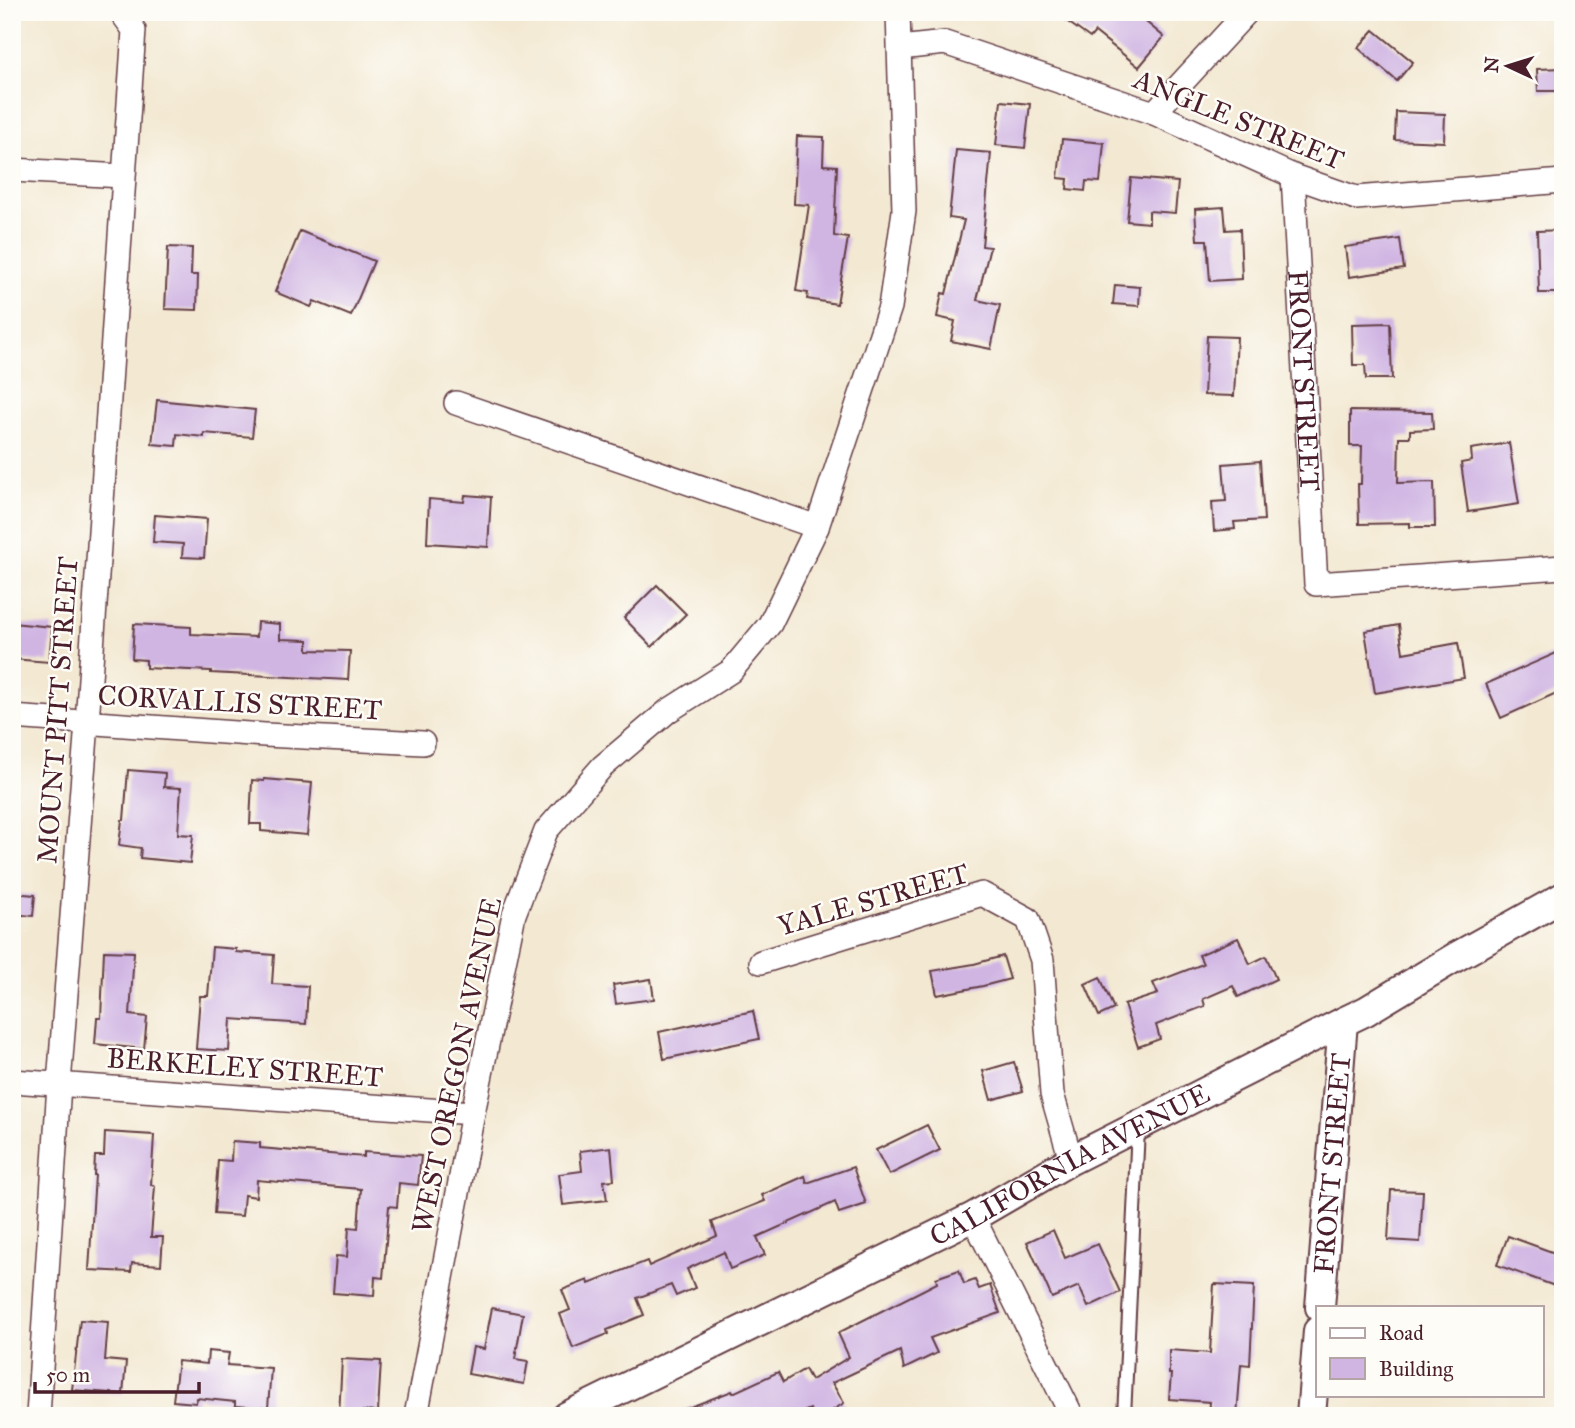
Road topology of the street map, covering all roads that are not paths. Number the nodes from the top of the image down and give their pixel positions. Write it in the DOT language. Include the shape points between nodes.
graph roads {
  1 [pos="121,12"];
  2 [pos="898,12"];
  3 [pos="1248,12"];
  4 [pos="900,48"];
  5 [pos="1154,113"];
  6 [pos="12,170"];
  7 [pos="123,176"];
  8 [pos="1293,176"];
  9 [pos="1563,181"];
  10 [pos="456,402"];
  11 [pos="817,527"];
  12 [pos="1563,568"];
  13 [pos="12,717"];
  14 [pos="87,723"];
  15 [pos="423,743"];
  16 [pos="1563,897"];
  17 [pos="761,962"];
  18 [pos="1343,1021"];
  19 [pos="12,1081"];
  20 [pos="59,1084"];
  21 [pos="473,1113"];
  22 [pos="1071,1160"];
  23 [pos="973,1217"];
  24 [pos="1320,1306"];
  25 [pos="1316,1355"];
  26 [pos="38,1416"];
  27 [pos="416,1416"];
  28 [pos="567,1416"];
  29 [pos="1072,1416"];
  30 [pos="1124,1416"];
  31 [pos="1311,1416"];
  1 -- 7 [label="street, MOUNT PITT STREET" via="134,30"];
  2 -- 4 [label="street, WEST OREGON AVENUE"];
  3 -- 5 [label="street"];
  4 -- 5 [label="street, ANGLE STREET" via="945,43"];
  4 -- 11 [label="street, WEST OREGON AVENUE" via="904,212 890,307"];
  5 -- 8 [label="street, ANGLE STREET"];
  6 -- 7 [label="street"];
  7 -- 14 [label="street, MOUNT PITT STREET"];
  8 -- 9 [label="street, ANGLE STREET" via="1356,198"];
  8 -- 12 [label="street, FRONT STREET" via="1316,584"];
  10 -- 11 [label="street"];
  11 -- 21 [label="street, WEST OREGON AVENUE" via="770,624 731,671 667,711 603,767 546,831 514,914"];
  13 -- 14 [label="street, CORVALLIS STREET"];
  14 -- 15 [label="street, CORVALLIS STREET"];
  14 -- 20 [label="street, MOUNT PITT STREET"];
  16 -- 18 [label="street, CALIFORNIA AVENUE"];
  17 -- 22 [label="street, YALE STREET" via="982,894 1028,919 1042,960 1052,1094"];
  18 -- 22 [label="street, CALIFORNIA AVENUE"];
  18 -- 24 [label="street, FRONT STREET"];
  19 -- 20 [label="street, BERKELEY STREET"];
  20 -- 21 [label="street, BERKELEY STREET"];
  20 -- 26 [label="street, MOUNT PITT STREET"];
  21 -- 27 [label="street, WEST OREGON AVENUE"];
  22 -- 23 [label="street, CALIFORNIA AVENUE"];
  22 -- 30 [label="lane" via="1138,1129"];
  23 -- 28 [label="street, CALIFORNIA AVENUE"];
  23 -- 29 [label="street"];
  25 -- 31 [label="street"];
}
